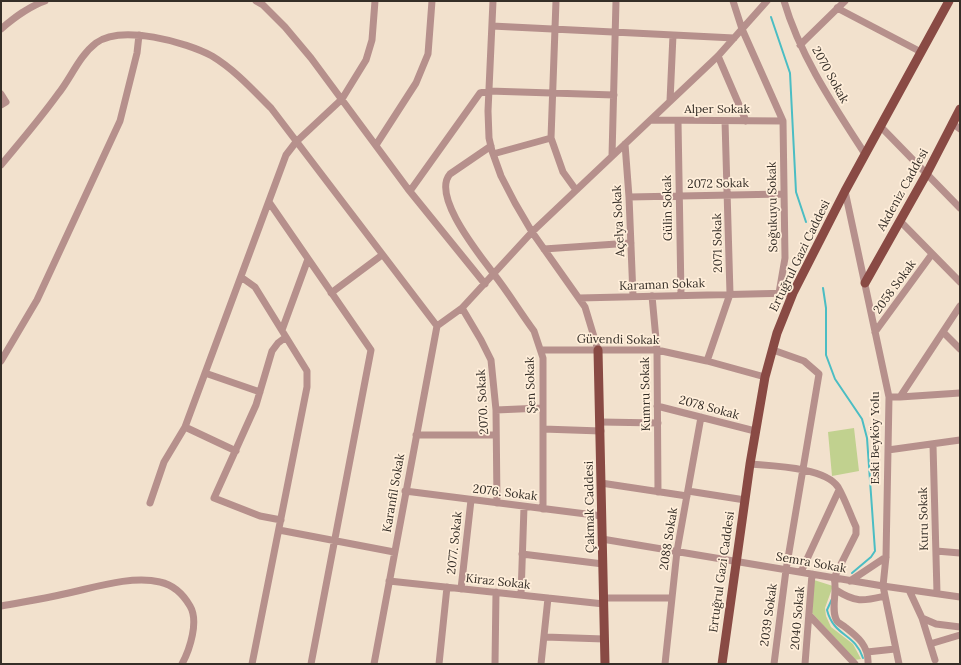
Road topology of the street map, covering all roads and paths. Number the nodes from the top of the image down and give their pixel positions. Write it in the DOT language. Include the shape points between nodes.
graph roads {
  1 [pos="45,1"];
  2 [pos="256,1"];
  3 [pos="267,1"];
  4 [pos="375,1"];
  5 [pos="432,1"];
  6 [pos="493,1"];
  7 [pos="556,1"];
  8 [pos="616,1"];
  9 [pos="733,1"];
  10 [pos="767,1"];
  11 [pos="784,1"];
  12 [pos="845,1"];
  13 [pos="945,2"];
  14 [pos="837,8"];
  15 [pos="268,9"];
  16 [pos="492,26"];
  17 [pos="742,28"];
  18 [pos="1,29"];
  19 [pos="555,29"];
  20 [pos="615,32"];
  21 [pos="139,35"];
  22 [pos="673,35"];
  23 [pos="734,38"];
  24 [pos="800,45"];
  25 [pos="921,52"];
  26 [pos="718,56"];
  27 [pos="489,91"];
  28 [pos="552,93"];
  29 [pos="1,94"];
  30 [pos="614,95"];
  31 [pos="342,99"];
  32 [pos="670,101"];
  33 [pos="1,105"];
  34 [pos="960,109"];
  35 [pos="651,120"];
  36 [pos="678,121"];
  37 [pos="725,121"];
  38 [pos="746,121"];
  39 [pos="783,121"];
  40 [pos="952,123"];
  41 [pos="882,127"];
  42 [pos="960,129"];
  43 [pos="551,138"];
  44 [pos="296,142"];
  45 [pos="625,144"];
  46 [pos="376,145"];
  47 [pos="491,146"];
  48 [pos="493,154"];
  49 [pos="865,154"];
  50 [pos="612,156"];
  51 [pos="1,165"];
  52 [pos="927,173"];
  53 [pos="576,190"];
  54 [pos="410,191"];
  55 [pos="845,191"];
  56 [pos="783,194"];
  57 [pos="728,195"];
  58 [pos="678,196"];
  59 [pos="629,197"];
  60 [pos="269,202"];
  61 [pos="960,208"];
  62 [pos="900,221"];
  63 [pos="532,232"];
  64 [pos="631,243"];
  65 [pos="544,249"];
  66 [pos="932,254"];
  67 [pos="382,255"];
  68 [pos="308,260"];
  69 [pos="494,274"];
  70 [pos="241,276"];
  71 [pos="865,282"];
  72 [pos="960,282"];
  73 [pos="485,284"];
  74 [pos="331,292"];
  75 [pos="779,293"];
  76 [pos="793,293"];
  77 [pos="730,294"];
  78 [pos="681,295"];
  79 [pos="633,296"];
  80 [pos="652,296"];
  81 [pos="579,298"];
  82 [pos="960,306"];
  83 [pos="462,308"];
  84 [pos="437,326"];
  85 [pos="282,330"];
  86 [pos="875,332"];
  87 [pos="943,332"];
  88 [pos="286,337"];
  89 [pos="960,349"];
  90 [pos="541,350"];
  91 [pos="598,350"];
  92 [pos="657,350"];
  93 [pos="773,350"];
  94 [pos="1,361"];
  95 [pos="707,361"];
  96 [pos="205,373"];
  97 [pos="765,377"];
  98 [pos="260,392"];
  99 [pos="960,393"];
  100 [pos="889,397"];
  101 [pos="900,397"];
  102 [pos="658,406"];
  103 [pos="542,408"];
  104 [pos="496,410"];
  105 [pos="701,417"];
  106 [pos="658,423"];
  107 [pos="601,426"];
  108 [pos="185,428"];
  109 [pos="543,429"];
  110 [pos="755,431"];
  111 [pos="416,434"];
  112 [pos="496,435"];
  113 [pos="960,440"];
  114 [pos="933,445"];
  115 [pos="236,450"];
  116 [pos="888,450"];
  117 [pos="750,464"];
  118 [pos="802,470"];
  119 [pos="601,483"];
  120 [pos="839,490"];
  121 [pos="405,492"];
  122 [pos="658,492"];
  123 [pos="687,493"];
  124 [pos="471,500"];
  125 [pos="745,500"];
  126 [pos="150,503"];
  127 [pos="497,503"];
  128 [pos="524,506"];
  129 [pos="543,509"];
  130 [pos="602,516"];
  131 [pos="281,520"];
  132 [pos="279,530"];
  133 [pos="602,539"];
  134 [pos="335,540"];
  135 [pos="677,551"];
  136 [pos="936,551"];
  137 [pos="394,552"];
  138 [pos="960,553"];
  139 [pos="522,554"];
  140 [pos="886,557"];
  141 [pos="736,561"];
  142 [pos="603,564"];
  143 [pos="786,570"];
  144 [pos="801,572"];
  145 [pos="812,574"];
  146 [pos="834,578"];
  147 [pos="850,581"];
  148 [pos="389,582"];
  149 [pos="883,586"];
  150 [pos="447,587"];
  151 [pos="462,589"];
  152 [pos="836,590"];
  153 [pos="909,590"];
  154 [pos="496,592"];
  155 [pos="937,593"];
  156 [pos="521,595"];
  157 [pos="885,596"];
  158 [pos="960,596"];
  159 [pos="548,598"];
  160 [pos="672,598"];
  161 [pos="604,601"];
  162 [pos="1,606"];
  163 [pos="809,615"];
  164 [pos="922,618"];
  165 [pos="960,627"];
  166 [pos="960,635"];
  167 [pos="545,637"];
  168 [pos="604,639"];
  169 [pos="930,644"];
  170 [pos="895,649"];
  171 [pos="867,652"];
  172 [pos="935,660"];
  173 [pos="182,664"];
  174 [pos="252,664"];
  175 [pos="311,664"];
  176 [pos="374,664"];
  177 [pos="439,664"];
  178 [pos="495,664"];
  179 [pos="541,664"];
  180 [pos="605,664"];
  181 [pos="665,664"];
  182 [pos="722,664"];
  183 [pos="774,664"];
  184 [pos="805,664"];
  185 [pos="855,664"];
  186 [pos="868,664"];
  187 [pos="899,664"];
  1 -- 18 [label="street" via="16,16"];
  2 -- 15 [label="street"];
  3 -- 15 [label="street"];
  4 -- 31 [label="street" via="372,40 366,60"];
  5 -- 46 [label="street" via="428,54 416,83"];
  6 -- 16 [label="street"];
  7 -- 19 [label="street"];
  8 -- 20 [label="street"];
  9 -- 17 [label="street"];
  10 -- 17 [label="street"];
  11 -- 24 [label="street, 2070 Sokak"];
  12 -- 14 [label="street"];
  13 -- 25 [label="main road, Ertuğrul Gazi Caddesi"];
  14 -- 24 [label="street"];
  14 -- 25 [label="street"];
  15 -- 31 [label="street"];
  16 -- 19 [label="street"];
  16 -- 27 [label="street"];
  17 -- 23 [label="street"];
  17 -- 39 [label="street"];
  19 -- 20 [label="street"];
  19 -- 28 [label="street"];
  20 -- 22 [label="street"];
  20 -- 30 [label="street"];
  21 -- 44 [label="street" via="178,43 211,56 239,76 270,108"];
  21 -- 51 [label="street" via="116,35 97,42 84,54 57,96"];
  21 -- 94 [label="street" via="138,53 120,121 37,300"];
  22 -- 23 [label="street"];
  22 -- 32 [label="street"];
  23 -- 26 [label="street"];
  24 -- 49 [label="street, 2070 Sokak"];
  25 -- 41 [label="main road, Ertuğrul Gazi Caddesi"];
  26 -- 32 [label="street"];
  26 -- 38 [label="street"];
  27 -- 28 [label="street"];
  27 -- 47 [label="street"];
  27 -- 54 [label="street" via="480,93"];
  28 -- 30 [label="street"];
  28 -- 43 [label="street"];
  29 -- 33 [label="street" via="6,102"];
  30 -- 50 [label="street"];
  31 -- 44 [label="street"];
  31 -- 46 [label="street"];
  32 -- 35 [label="street"];
  34 -- 40 [label="main road, Akdeniz Caddesi"];
  35 -- 36 [label="street, Alper Sokak"];
  35 -- 45 [label="street"];
  36 -- 37 [label="street, Alper Sokak"];
  36 -- 58 [label="street, Gülin Sokak"];
  37 -- 38 [label="street, Alper Sokak"];
  37 -- 57 [label="street, 2071 Sokak"];
  38 -- 39 [label="street, Alper Sokak"];
  39 -- 56 [label="street, Soğukuyu Sokak"];
  40 -- 42 [label="street"];
  40 -- 52 [label="main road, Akdeniz Caddesi"];
  41 -- 49 [label="main road, Ertuğrul Gazi Caddesi"];
  41 -- 52 [label="street"];
  43 -- 48 [label="street"];
  43 -- 53 [label="street" via="563,172"];
  44 -- 60 [label="street" via="286,155"];
  44 -- 67 [label="street"];
  45 -- 50 [label="street"];
  45 -- 59 [label="street, Açelya Sokak"];
  46 -- 54 [label="street"];
  47 -- 48 [label="street"];
  47 -- 69 [label="street, Şen Sokak" via="450,174 446,186 448,199 460,226"];
  48 -- 63 [label="street" via="508,189"];
  49 -- 55 [label="main road, Ertuğrul Gazi Caddesi"];
  50 -- 53 [label="street"];
  52 -- 61 [label="street"];
  52 -- 62 [label="main road, Akdeniz Caddesi"];
  53 -- 63 [label="street"];
  54 -- 73 [label="street"];
  55 -- 71 [label="street, Eski Beyköy Yolu"];
  55 -- 76 [label="main road, Ertuğrul Gazi Caddesi"];
  56 -- 57 [label="street, 2072 Sokak"];
  56 -- 75 [label="street, Soğukuyu Sokak" via="785,258"];
  57 -- 58 [label="street, 2072 Sokak"];
  57 -- 77 [label="street, 2071 Sokak"];
  58 -- 59 [label="street, 2072 Sokak"];
  58 -- 78 [label="street, Gülin Sokak"];
  59 -- 64 [label="street, Açelya Sokak"];
  60 -- 68 [label="street"];
  60 -- 70 [label="street"];
  62 -- 66 [label="street"];
  62 -- 71 [label="main road, Akdeniz Caddesi"];
  63 -- 65 [label="street"];
  63 -- 69 [label="street"];
  64 -- 65 [label="street"];
  64 -- 79 [label="street, Açelya Sokak"];
  65 -- 81 [label="street"];
  66 -- 72 [label="street"];
  66 -- 86 [label="street, 2058 Sokak"];
  67 -- 74 [label="street"];
  67 -- 84 [label="street"];
  68 -- 74 [label="street"];
  68 -- 85 [label="street"];
  69 -- 73 [label="street"];
  69 -- 90 [label="street, Şen Sokak" via="534,332"];
  70 -- 85 [label="street" via="255,287"];
  70 -- 96 [label="street"];
  71 -- 86 [label="street, Eski Beyköy Yolu"];
  73 -- 83 [label="street"];
  74 -- 134 [label="street" via="371,350"];
  75 -- 76 [label="street, Karaman Sokak"];
  75 -- 77 [label="street, Karaman Sokak"];
  76 -- 93 [label="main road, Ertuğrul Gazi Caddesi"];
  77 -- 78 [label="street, Karaman Sokak"];
  77 -- 95 [label="street, 2071 Sokak"];
  78 -- 80 [label="street, Karaman Sokak"];
  79 -- 80 [label="street, Karaman Sokak"];
  79 -- 81 [label="street, Karaman Sokak"];
  80 -- 92 [label="street, Kumru Sokak"];
  81 -- 91 [label="street" via="585,307"];
  82 -- 87 [label="street"];
  83 -- 84 [label="street"];
  83 -- 104 [label="street, 2070. Sokak" via="491,360"];
  84 -- 111 [label="street, Karanfil Sokak"];
  85 -- 88 [label="street"];
  86 -- 100 [label="street, Eski Beyköy Yolu"];
  87 -- 89 [label="street"];
  87 -- 101 [label="street"];
  88 -- 98 [label="street" via="272,351"];
  88 -- 131 [label="street" via="307,371 307,387"];
  90 -- 91 [label="street, Güvendi Sokak"];
  90 -- 103 [label="street, Şen Sokak"];
  91 -- 92 [label="street, Güvendi Sokak"];
  91 -- 107 [label="main road, Çakmak Caddesi"];
  92 -- 95 [label="street, Güvendi Sokak"];
  92 -- 102 [label="street, Kumru Sokak"];
  93 -- 97 [label="main road, Ertuğrul Gazi Caddesi"];
  93 -- 118 [label="street, 2039 Sokak" via="804,361 819,374"];
  95 -- 97 [label="street, Güvendi Sokak"];
  96 -- 98 [label="street"];
  96 -- 108 [label="street"];
  97 -- 110 [label="main road, Ertuğrul Gazi Caddesi"];
  98 -- 115 [label="street"];
  99 -- 101 [label="street"];
  100 -- 101 [label="street"];
  100 -- 116 [label="street, Eski Beyköy Yolu"];
  102 -- 105 [label="street, 2078 Sokak"];
  102 -- 106 [label="street, Kumru Sokak"];
  103 -- 104 [label="street"];
  103 -- 109 [label="street, Şen Sokak"];
  104 -- 112 [label="street, 2070. Sokak"];
  105 -- 110 [label="street, 2078 Sokak"];
  105 -- 123 [label="street, 2088 Sokak"];
  106 -- 107 [label="street"];
  106 -- 122 [label="street, Kumru Sokak"];
  107 -- 109 [label="street"];
  107 -- 119 [label="main road, Çakmak Caddesi"];
  108 -- 115 [label="street"];
  108 -- 126 [label="street" via="164,462"];
  109 -- 129 [label="street, Şen Sokak"];
  110 -- 117 [label="main road, Ertuğrul Gazi Caddesi"];
  111 -- 112 [label="street"];
  111 -- 121 [label="street, Karanfil Sokak"];
  112 -- 127 [label="street, 2070. Sokak"];
  113 -- 114 [label="street"];
  114 -- 116 [label="street"];
  114 -- 136 [label="street, Kuru Sokak"];
  115 -- 131 [label="street" via="214,498 260,516"];
  116 -- 140 [label="street, Eski Beyköy Yolu"];
  117 -- 118 [label="street"];
  117 -- 125 [label="main road, Ertuğrul Gazi Caddesi"];
  118 -- 120 [label="street" via="825,477"];
  118 -- 143 [label="street, 2039 Sokak"];
  119 -- 122 [label="street"];
  119 -- 130 [label="main road, Çakmak Caddesi"];
  120 -- 144 [label="street"];
  120 -- 146 [label="street" via="856,527 856,534"];
  121 -- 124 [label="street, 2076. Sokak"];
  121 -- 137 [label="street, Karanfil Sokak"];
  122 -- 123 [label="street"];
  123 -- 125 [label="street"];
  123 -- 135 [label="street, 2088 Sokak"];
  124 -- 127 [label="street, 2076. Sokak"];
  124 -- 151 [label="street, 2077. Sokak"];
  125 -- 141 [label="main road, Ertuğrul Gazi Caddesi"];
  127 -- 128 [label="street, 2076. Sokak"];
  128 -- 129 [label="street, 2076. Sokak"];
  128 -- 139 [label="street"];
  129 -- 130 [label="street, 2076. Sokak"];
  130 -- 133 [label="main road, Çakmak Caddesi"];
  131 -- 132 [label="street"];
  132 -- 134 [label="street"];
  132 -- 174 [label="street"];
  133 -- 135 [label="street, Semra Sokak"];
  133 -- 142 [label="main road, Çakmak Caddesi"];
  134 -- 137 [label="street"];
  134 -- 175 [label="street"];
  135 -- 141 [label="street, Semra Sokak"];
  135 -- 160 [label="street, 2088 Sokak"];
  136 -- 138 [label="street"];
  136 -- 155 [label="street, Kuru Sokak"];
  137 -- 148 [label="street, Karanfil Sokak"];
  139 -- 142 [label="street"];
  139 -- 156 [label="street"];
  140 -- 147 [label="street"];
  140 -- 149 [label="street, Eski Beyköy Yolu"];
  141 -- 143 [label="street, Semra Sokak"];
  141 -- 182 [label="main road, Ertuğrul Gazi Caddesi"];
  142 -- 161 [label="main road, Çakmak Caddesi"];
  143 -- 144 [label="street, Semra Sokak"];
  143 -- 183 [label="street, 2039 Sokak"];
  144 -- 145 [label="street, Semra Sokak"];
  145 -- 146 [label="street, Semra Sokak"];
  145 -- 163 [label="street, 2040 Sokak"];
  146 -- 147 [label="street, Semra Sokak"];
  146 -- 152 [label="street"];
  147 -- 149 [label="street, Semra Sokak"];
  148 -- 150 [label="street, Kiraz Sokak"];
  148 -- 176 [label="street, Karanfil Sokak"];
  149 -- 153 [label="street, Semra Sokak"];
  149 -- 157 [label="street, Eski Beyköy Yolu"];
  150 -- 151 [label="street, Kiraz Sokak"];
  150 -- 177 [label="street"];
  151 -- 154 [label="street, Kiraz Sokak"];
  152 -- 157 [label="street" via="859,601"];
  152 -- 171 [label="street" via="834,609 837,621 862,641"];
  153 -- 155 [label="street, Semra Sokak"];
  153 -- 164 [label="street"];
  154 -- 156 [label="street, Kiraz Sokak"];
  154 -- 178 [label="street"];
  155 -- 158 [label="street, Semra Sokak"];
  156 -- 159 [label="street, Kiraz Sokak"];
  157 -- 170 [label="street, Eski Beyköy Yolu"];
  159 -- 161 [label="street, Kiraz Sokak"];
  159 -- 167 [label="street"];
  160 -- 161 [label="street, Kiraz Sokak"];
  160 -- 181 [label="street, 2088 Sokak"];
  161 -- 168 [label="main road, Çakmak Caddesi"];
  162 -- 173 [label="street" via="114,583 160,582 175,588 185,597 194,612 188,653"];
  163 -- 184 [label="street, 2040 Sokak"];
  163 -- 185 [label="street"];
  164 -- 165 [label="street" via="936,624"];
  164 -- 169 [label="street"];
  166 -- 169 [label="street"];
  167 -- 168 [label="street"];
  167 -- 179 [label="street"];
  168 -- 180 [label="main road, Çakmak Caddesi"];
  169 -- 172 [label="street"];
  170 -- 171 [label="street"];
  170 -- 187 [label="street, Eski Beyköy Yolu"];
  171 -- 186 [label="street"];
}
